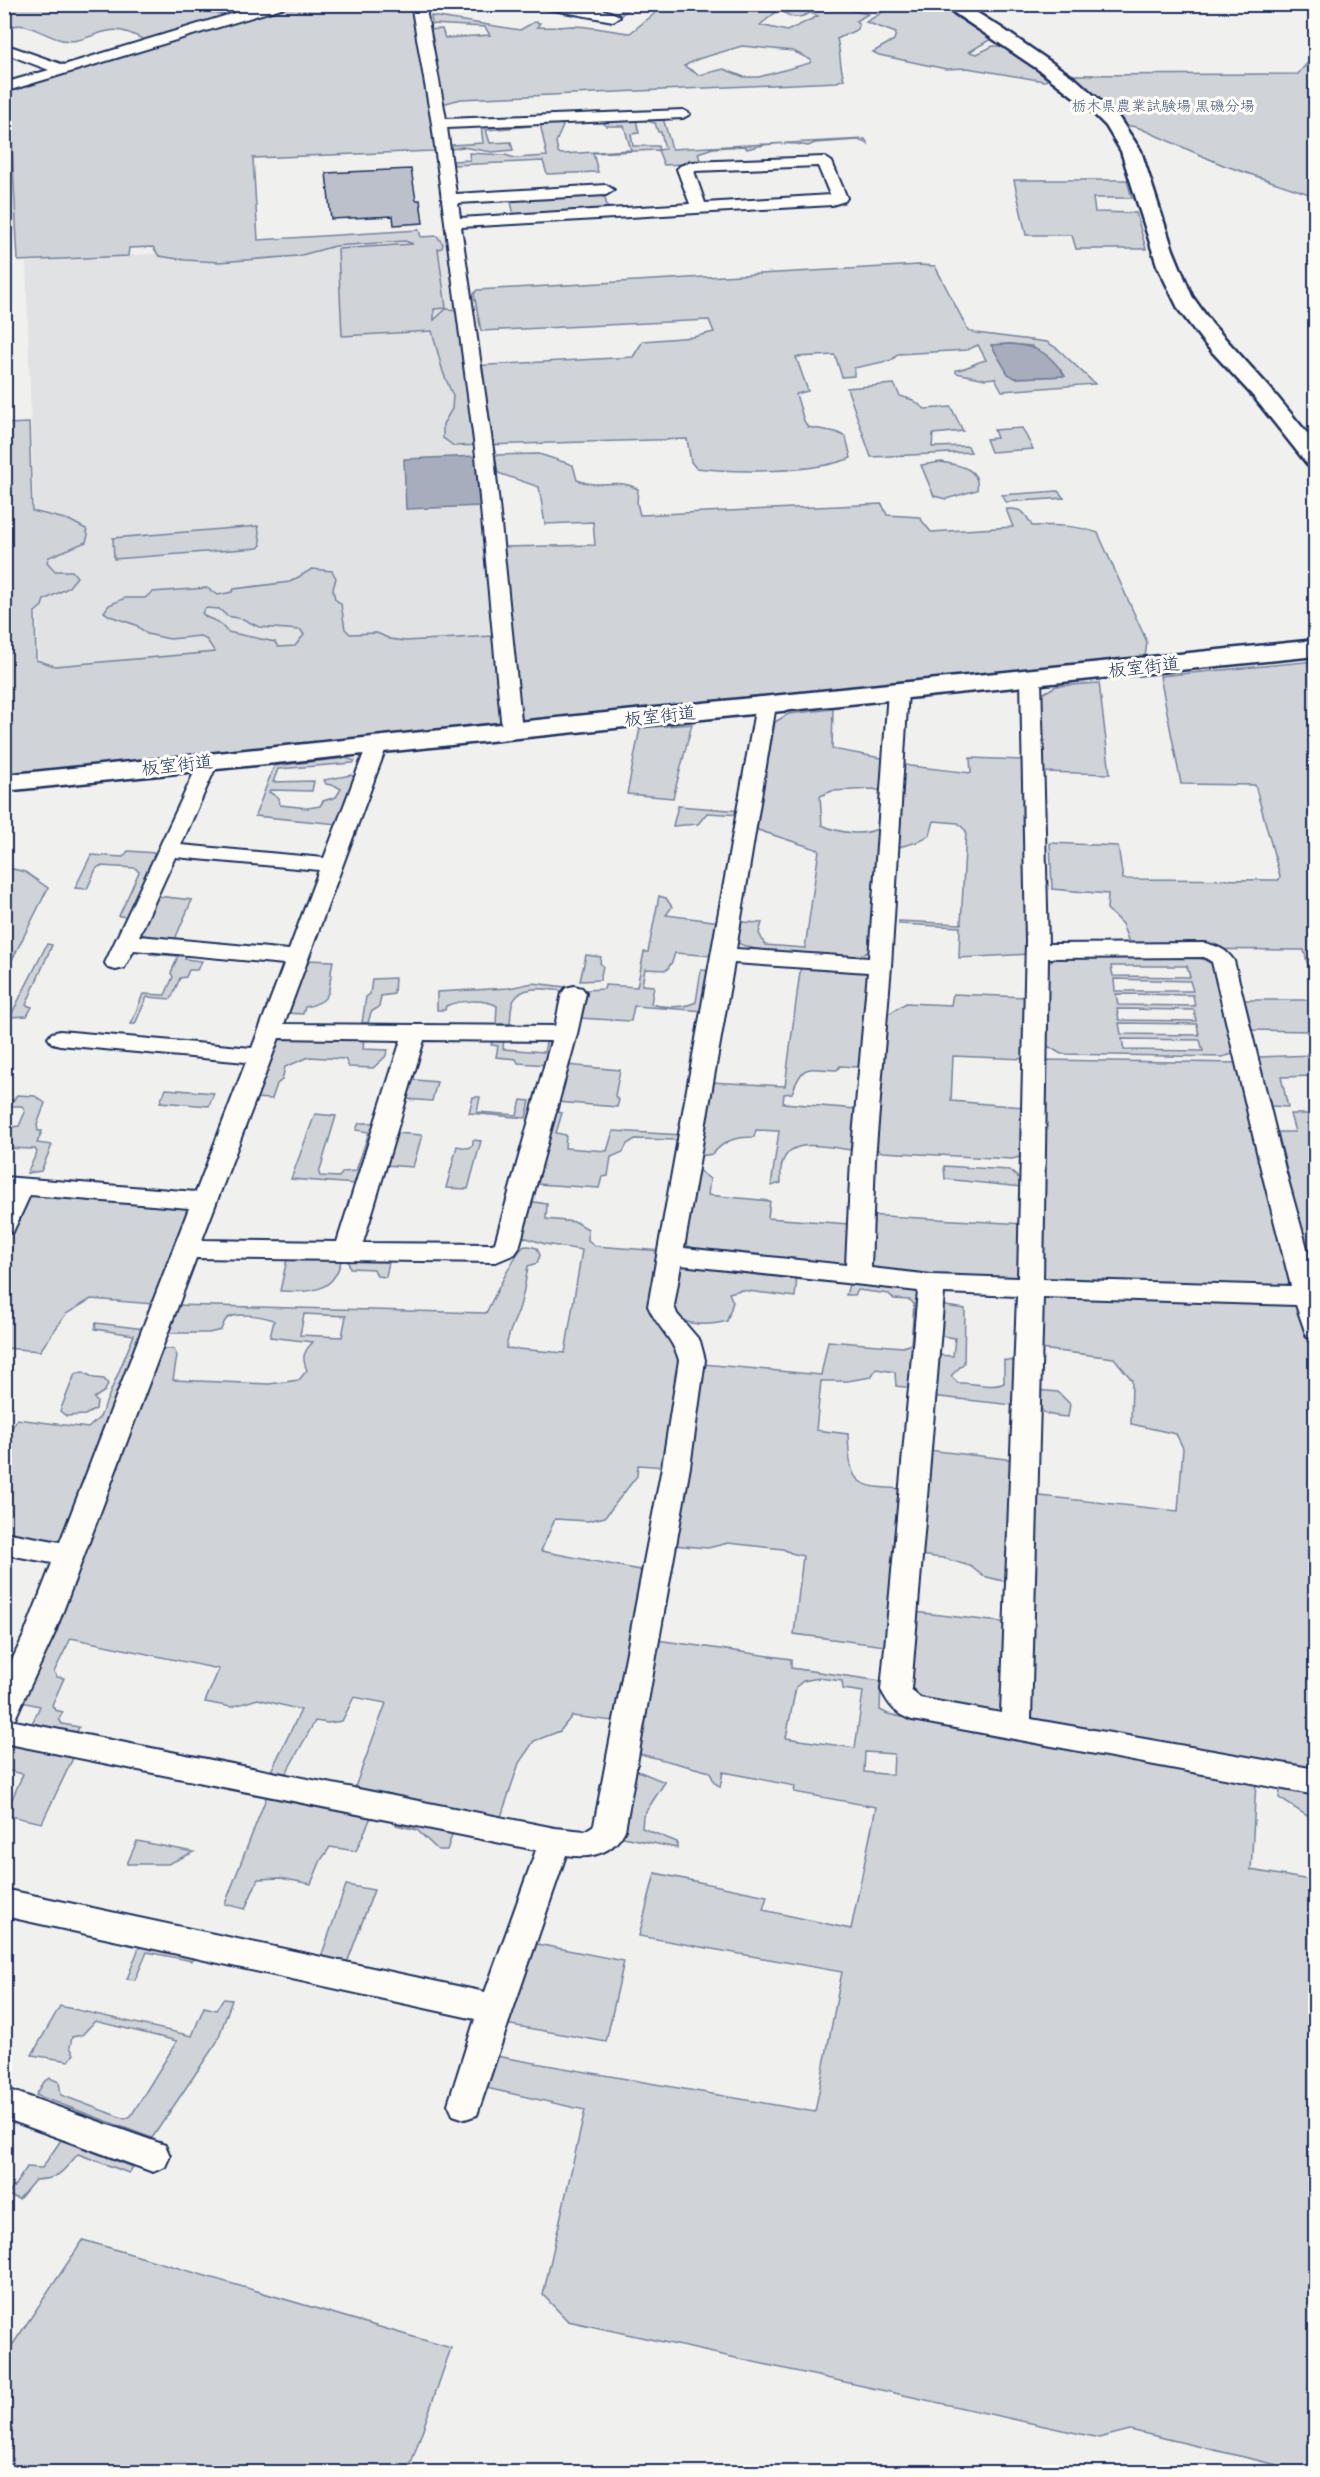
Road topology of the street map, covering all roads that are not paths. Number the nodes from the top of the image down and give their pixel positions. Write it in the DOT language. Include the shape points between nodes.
graph roads {
  1 [pos="280,4"];
  2 [pos="418,4"];
  3 [pos="542,4"];
  4 [pos="950,4"];
  5 [pos="613,17"];
  6 [pos="4,48"];
  7 [pos="64,70"];
  8 [pos="4,88"];
  9 [pos="683,114"];
  10 [pos="439,124"];
  11 [pos="606,190"];
  12 [pos="450,199"];
  13 [pos="699,208"];
  14 [pos="453,223"];
  15 [pos="1316,460"];
  16 [pos="1316,648"];
  17 [pos="1031,679"];
  18 [pos="898,692"];
  19 [pos="766,705"];
  20 [pos="512,730"];
  21 [pos="377,745"];
  22 [pos="208,762"];
  23 [pos="4,783"];
  24 [pos="168,850"];
  25 [pos="332,865"];
  26 [pos="126,942"];
  27 [pos="1038,951"];
  28 [pos="724,955"];
  29 [pos="296,958"];
  30 [pos="116,963"];
  31 [pos="880,966"];
  32 [pos="574,993"];
  33 [pos="270,1031"];
  34 [pos="415,1032"];
  35 [pos="565,1034"];
  36 [pos="60,1038"];
  37 [pos="261,1056"];
  38 [pos="13,1186"];
  39 [pos="204,1201"];
  40 [pos="4,1226"];
  41 [pos="186,1249"];
  42 [pos="347,1252"];
  43 [pos="671,1255"];
  44 [pos="858,1276"];
  45 [pos="932,1284"];
  46 [pos="1031,1287"];
  47 [pos="1306,1296"];
  48 [pos="1316,1330"];
  49 [pos="4,1543"];
  50 [pos="69,1555"];
  51 [pos="4,1710"];
  52 [pos="1016,1728"];
  53 [pos="4,1731"];
  54 [pos="1316,1782"];
  55 [pos="555,1840"];
  56 [pos="4,1902"];
  57 [pos="495,2009"];
  58 [pos="4,2103"];
  59 [pos="465,2104"];
  60 [pos="153,2156"];
  1 -- 7 [label="street"];
  2 -- 10 [label="street"];
  3 -- 5 [label="street"];
  4 -- 15 [label="street" via="1074,89 1119,130 1132,153 1169,270 1190,309"];
  6 -- 7 [label="street"];
  7 -- 8 [label="street"];
  9 -- 10 [label="street"];
  10 -- 12 [label="street"];
  11 -- 12 [label="street"];
  12 -- 14 [label="street"];
  13 -- 13 [label="street" via="832,200 838,198 824,162 819,160 690,167 685,169"];
  13 -- 14 [label="street"];
  14 -- 20 [label="street" via="485,456"];
  16 -- 17 [label="street, 板室街道"];
  17 -- 18 [label="street, 板室街道"];
  17 -- 27 [label="street"];
  18 -- 19 [label="street, 板室街道"];
  18 -- 31 [label="street"];
  19 -- 20 [label="street, 板室街道"];
  19 -- 28 [label="street"];
  20 -- 21 [label="street, 板室街道"];
  21 -- 22 [label="street, 板室街道"];
  21 -- 25 [label="street"];
  22 -- 23 [label="street, 板室街道"];
  22 -- 24 [label="street"];
  24 -- 25 [label="street"];
  24 -- 26 [label="street"];
  25 -- 29 [label="street"];
  26 -- 29 [label="street"];
  26 -- 30 [label="street"];
  27 -- 46 [label="street"];
  27 -- 47 [label="street" via="1216,953 1222,961"];
  28 -- 31 [label="street"];
  28 -- 43 [label="street"];
  29 -- 33 [label="street"];
  31 -- 44 [label="street" via="863,1159"];
  32 -- 35 [label="street"];
  33 -- 34 [label="street"];
  33 -- 37 [label="street"];
  34 -- 35 [label="street"];
  34 -- 42 [label="street"];
  35 -- 42 [label="street" via="506,1248 496,1253"];
  36 -- 37 [label="street"];
  37 -- 39 [label="street"];
  38 -- 39 [label="street"];
  38 -- 40 [label="street"];
  39 -- 41 [label="street"];
  41 -- 42 [label="street"];
  41 -- 50 [label="street"];
  43 -- 44 [label="street"];
  43 -- 55 [label="street" via="661,1306 666,1318 687,1341 692,1360 609,1830 601,1841 590,1845"];
  44 -- 45 [label="street"];
  45 -- 46 [label="street"];
  45 -- 52 [label="street" via="896,1690 912,1708"];
  46 -- 47 [label="street"];
  46 -- 52 [label="street"];
  47 -- 48 [label="street"];
  49 -- 50 [label="street"];
  50 -- 51 [label="street" via="39,1635"];
  52 -- 54 [label="street"];
  53 -- 55 [label="street"];
  55 -- 57 [label="street"];
  56 -- 57 [label="street"];
  57 -- 59 [label="street"];
  58 -- 60 [label="street"];
}
